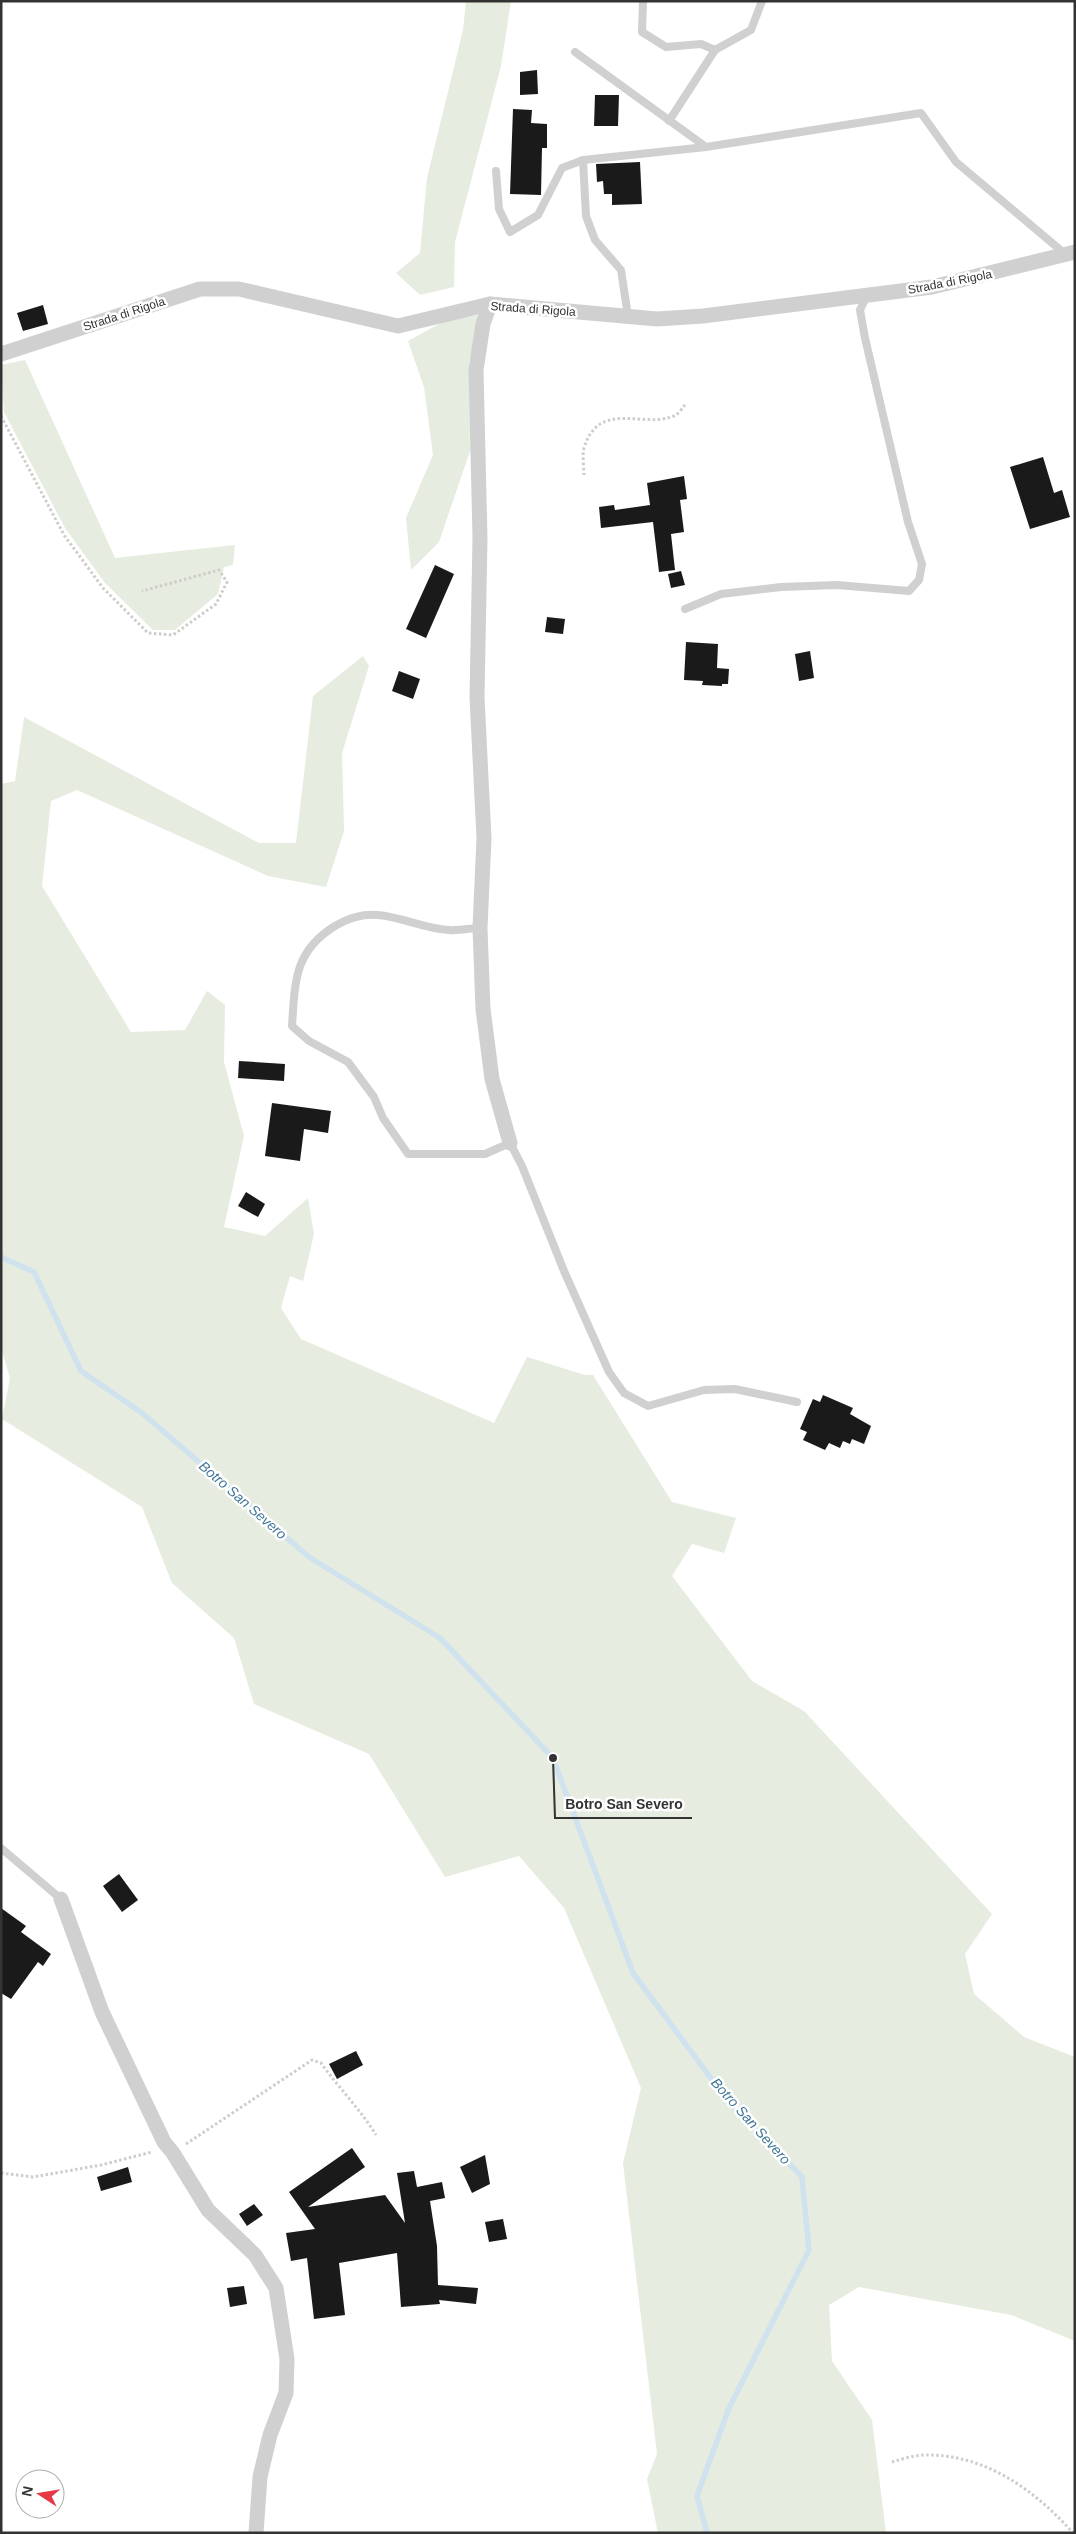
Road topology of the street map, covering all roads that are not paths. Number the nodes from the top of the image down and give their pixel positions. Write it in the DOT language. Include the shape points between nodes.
graph roads {
  1 [pos="643,1"];
  2 [pos="762,1"];
  3 [pos="715,50"];
  4 [pos="575,52"];
  5 [pos="669,121"];
  6 [pos="706,147"];
  7 [pos="583,160"];
  8 [pos="496,172"];
  9 [pos="1069,252"];
  10 [pos="867,295"];
  11 [pos="490,304"];
  12 [pos="628,316"];
  13 [pos="1,354"];
  14 [pos="685,609"];
  15 [pos="480,928"];
  16 [pos="510,1143"];
  17 [pos="797,1402"];
  18 [pos="1,1848"];
  19 [pos="61,1899"];
  20 [pos="256,2533"];
  1 -- 3 [label="lane" via="642,32 666,47 701,44"];
  2 -- 3 [label="lane" via="752,30"];
  3 -- 5 [label="lane"];
  4 -- 5 [label="lane"];
  5 -- 6 [label="lane"];
  6 -- 7 [label="lane"];
  6 -- 9 [label="lane" via="921,113 956,162"];
  7 -- 8 [label="lane" via="562,168 538,215 510,232 499,209"];
  7 -- 12 [label="lane" via="586,216 596,240 621,270"];
  9 -- 10 [label="street, Strada di Rigola" via="932,287"];
  10 -- 12 [label="street, Strada di Rigola" via="703,316 656,319"];
  10 -- 14 [label="lane" via="860,310 865,338 908,522 922,564 919,580 909,591 837,585 721,594"];
  11 -- 12 [label="street, Strada di Rigola"];
  11 -- 13 [label="street, Strada di Rigola" via="398,326 239,289 200,289"];
  11 -- 15 [label="street" via="476,370 480,538 477,697 484,838"];
  15 -- 16 [label="street" via="483,1009 492,1079"];
  15 -- 16 [label="lane" via="448,930 378,915 351,917 325,932 310,945 303,957 294,992 292,1026 309,1041 348,1062 374,1097 382,1118 408,1154 486,1154"];
  16 -- 17 [label="lane" via="609,1372 624,1393 648,1406 704,1390 735,1389"];
  18 -- 19 [label="lane"];
  19 -- 20 [label="street" via="102,2012 168,2148 208,2210 255,2255 276,2288 287,2359 286,2393 270,2435 260,2477"];
}
